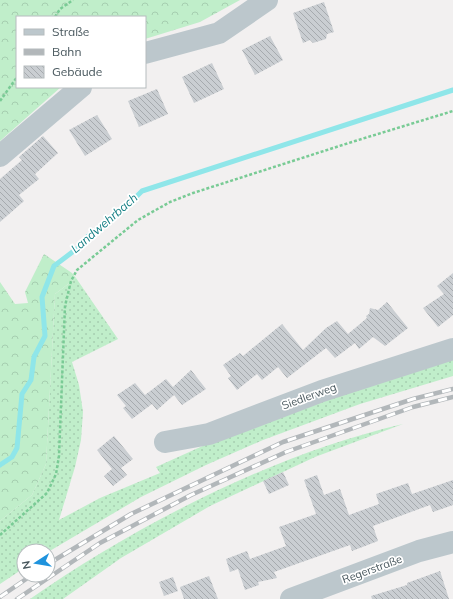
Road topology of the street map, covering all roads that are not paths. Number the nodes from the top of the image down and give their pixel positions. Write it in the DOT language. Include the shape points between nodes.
graph roads {
  1 [pos="267,0"];
  2 [pos="146,52"];
  3 [pos="80,88"];
  4 [pos="0,156"];
  5 [pos="453,349"];
  6 [pos="165,442"];
  7 [pos="453,542"];
  8 [pos="291,599"];
  1 -- 2 [label="street" via="218,33"];
  3 -- 4 [label="street"];
  5 -- 6 [label="street, Siedlerweg" via="322,391 209,434"];
  7 -- 8 [label="street, Regerstraße" via="419,551"];
}
